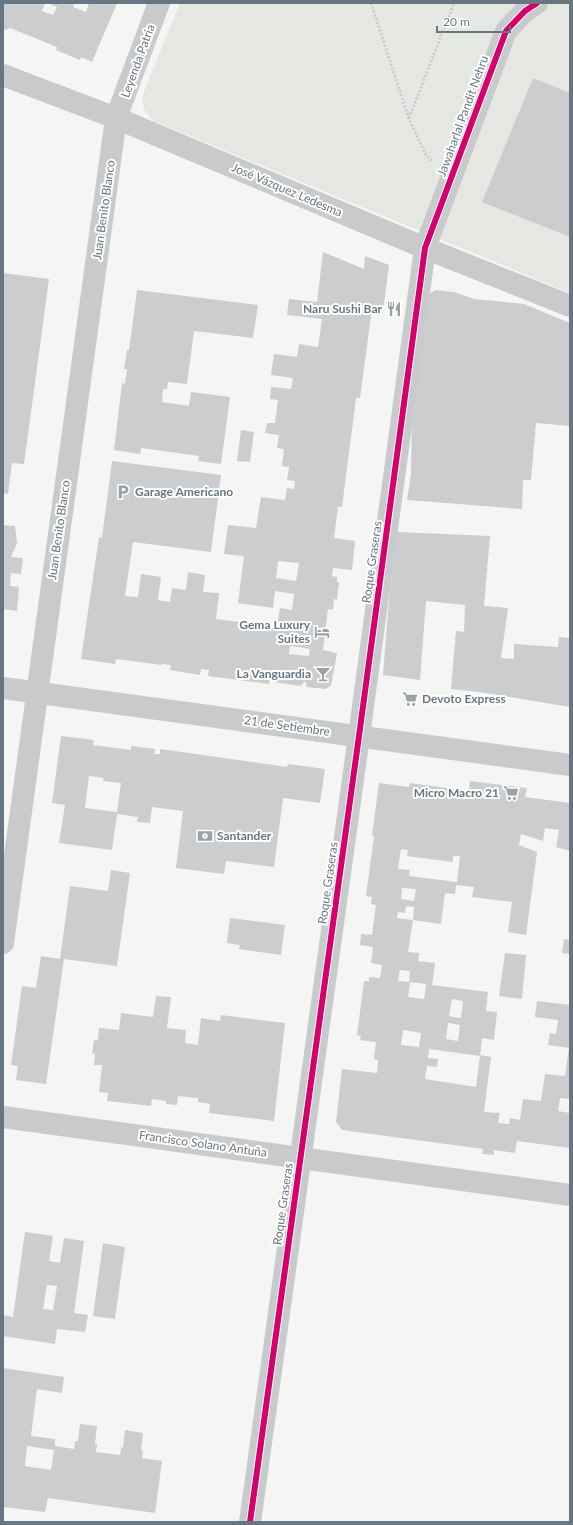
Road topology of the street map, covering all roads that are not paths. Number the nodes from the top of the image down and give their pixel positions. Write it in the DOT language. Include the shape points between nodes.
graph roads {
  1 [pos="159,3"];
  2 [pos="537,3"];
  3 [pos="3,75"];
  4 [pos="116,118"];
  5 [pos="426,248"];
  6 [pos="570,306"];
  7 [pos="3,688"];
  8 [pos="36,693"];
  9 [pos="359,736"];
  10 [pos="570,765"];
  11 [pos="3,943"];
  12 [pos="3,1117"];
  13 [pos="300,1158"];
  14 [pos="570,1195"];
  15 [pos="250,1522"];
  1 -- 4 [label="street, Leyenda Patria"];
  2 -- 5 [label="street, Jawaharlal Pandit Nehru" via="525,11 506,31"];
  3 -- 4 [label="street, José Vázquez Ledesma"];
  4 -- 5 [label="street, José Vázquez Ledesma"];
  4 -- 8 [label="street, Juan Benito Blanco"];
  5 -- 6 [label="street, José Vázquez Ledesma"];
  5 -- 9 [label="street, Roque Graseras"];
  7 -- 8 [label="street, 21 de Setiembre"];
  8 -- 9 [label="street, 21 de Setiembre"];
  8 -- 11 [label="street, Juan Benito Blanco"];
  9 -- 10 [label="street, 21 de Setiembre"];
  9 -- 13 [label="street, Roque Graseras"];
  12 -- 13 [label="street, Francisco Solano Antuña"];
  13 -- 14 [label="street, Francisco Solano Antuña"];
  13 -- 15 [label="street, Roque Graseras"];
}
